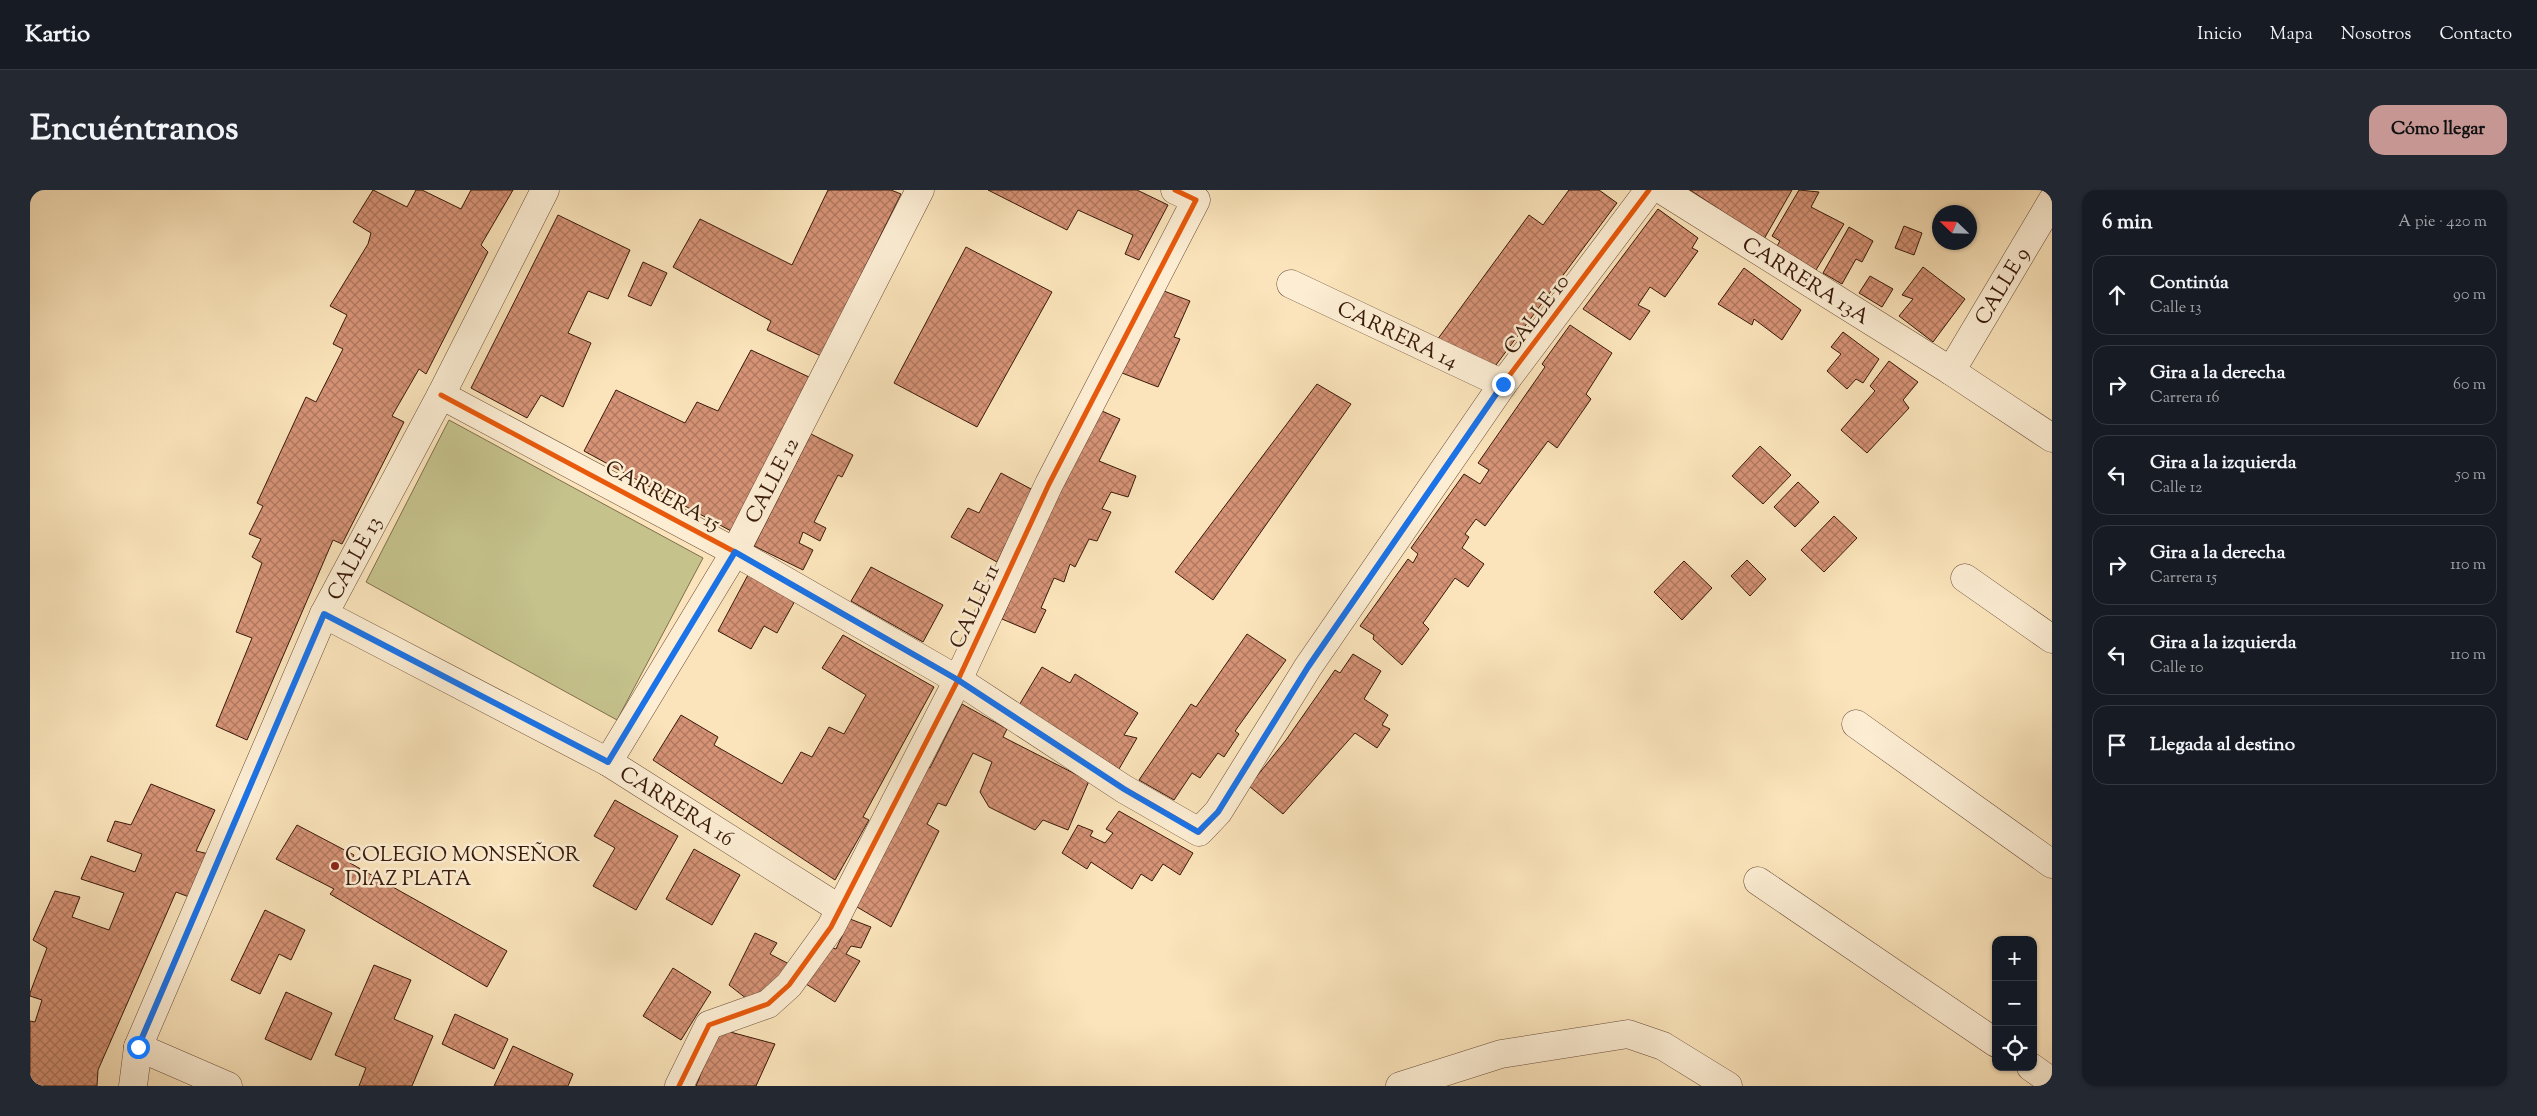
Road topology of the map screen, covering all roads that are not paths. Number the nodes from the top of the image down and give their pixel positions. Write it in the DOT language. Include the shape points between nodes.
graph roads {
  1 [pos="545,190"];
  2 [pos="920,190"];
  3 [pos="1649,190"];
  4 [pos="1662,190"];
  5 [pos="1185,195"];
  6 [pos="2048,218"];
  7 [pos="1291,284"];
  8 [pos="1950,371"];
  9 [pos="1503,384"];
  10 [pos="441,395"];
  11 [pos="2052,438"];
  12 [pos="735,552"];
  13 [pos="1965,578"];
  14 [pos="324,614"];
  15 [pos="2052,639"];
  16 [pos="958,680"];
  17 [pos="1856,724"];
  18 [pos="608,762"];
  19 [pos="1198,832"];
  20 [pos="2052,864"];
  21 [pos="1758,881"];
  22 [pos="840,909"];
  23 [pos="1992,1040"];
  24 [pos="138,1047"];
  25 [pos="2037,1071"];
  26 [pos="2052,1082"];
  27 [pos="133,1086"];
  28 [pos="228,1086"];
  29 [pos="680,1086"];
  30 [pos="1400,1086"];
  31 [pos="1728,1086"];
  1 -- 10 [label="street, CALLE 13"];
  2 -- 12 [label="street, CALLE 12"];
  3 -- 9 [label="street, CALLE 10"];
  4 -- 8 [label="street, CARRERA 13A"];
  5 -- 16 [label="street, CALLE 11"];
  6 -- 8 [label="street, CALLE 9"];
  7 -- 9 [label="street, CARRERA 14"];
  8 -- 11 [label="street, CARRERA 13A"];
  9 -- 19 [label="street, CALLE 10" via="1308,667 1218,812"];
  10 -- 12 [label="street, CARRERA 15"];
  10 -- 14 [label="street, CALLE 13"];
  12 -- 16 [label="street, CARRERA 15"];
  12 -- 18 [label="street, CALLE 12"];
  13 -- 15 [label="street"];
  14 -- 18 [label="street, CARRERA 16"];
  14 -- 24 [label="street, CALLE 13"];
  16 -- 19 [label="street, CARRERA 15" via="1124,789"];
  16 -- 22 [label="street, CALLE 11"];
  17 -- 20 [label="street"];
  18 -- 22 [label="street, CARRERA 16"];
  21 -- 23 [label="street"];
  22 -- 29 [label="street, CALLE 11" via="831,927 789,985 768,1004 709,1026"];
  24 -- 27 [label="street, CALLE 13"];
  24 -- 28 [label="street"];
  25 -- 26 [label="street"];
  30 -- 31 [label="street" via="1501,1054 1628,1034 1663,1046"];
}
